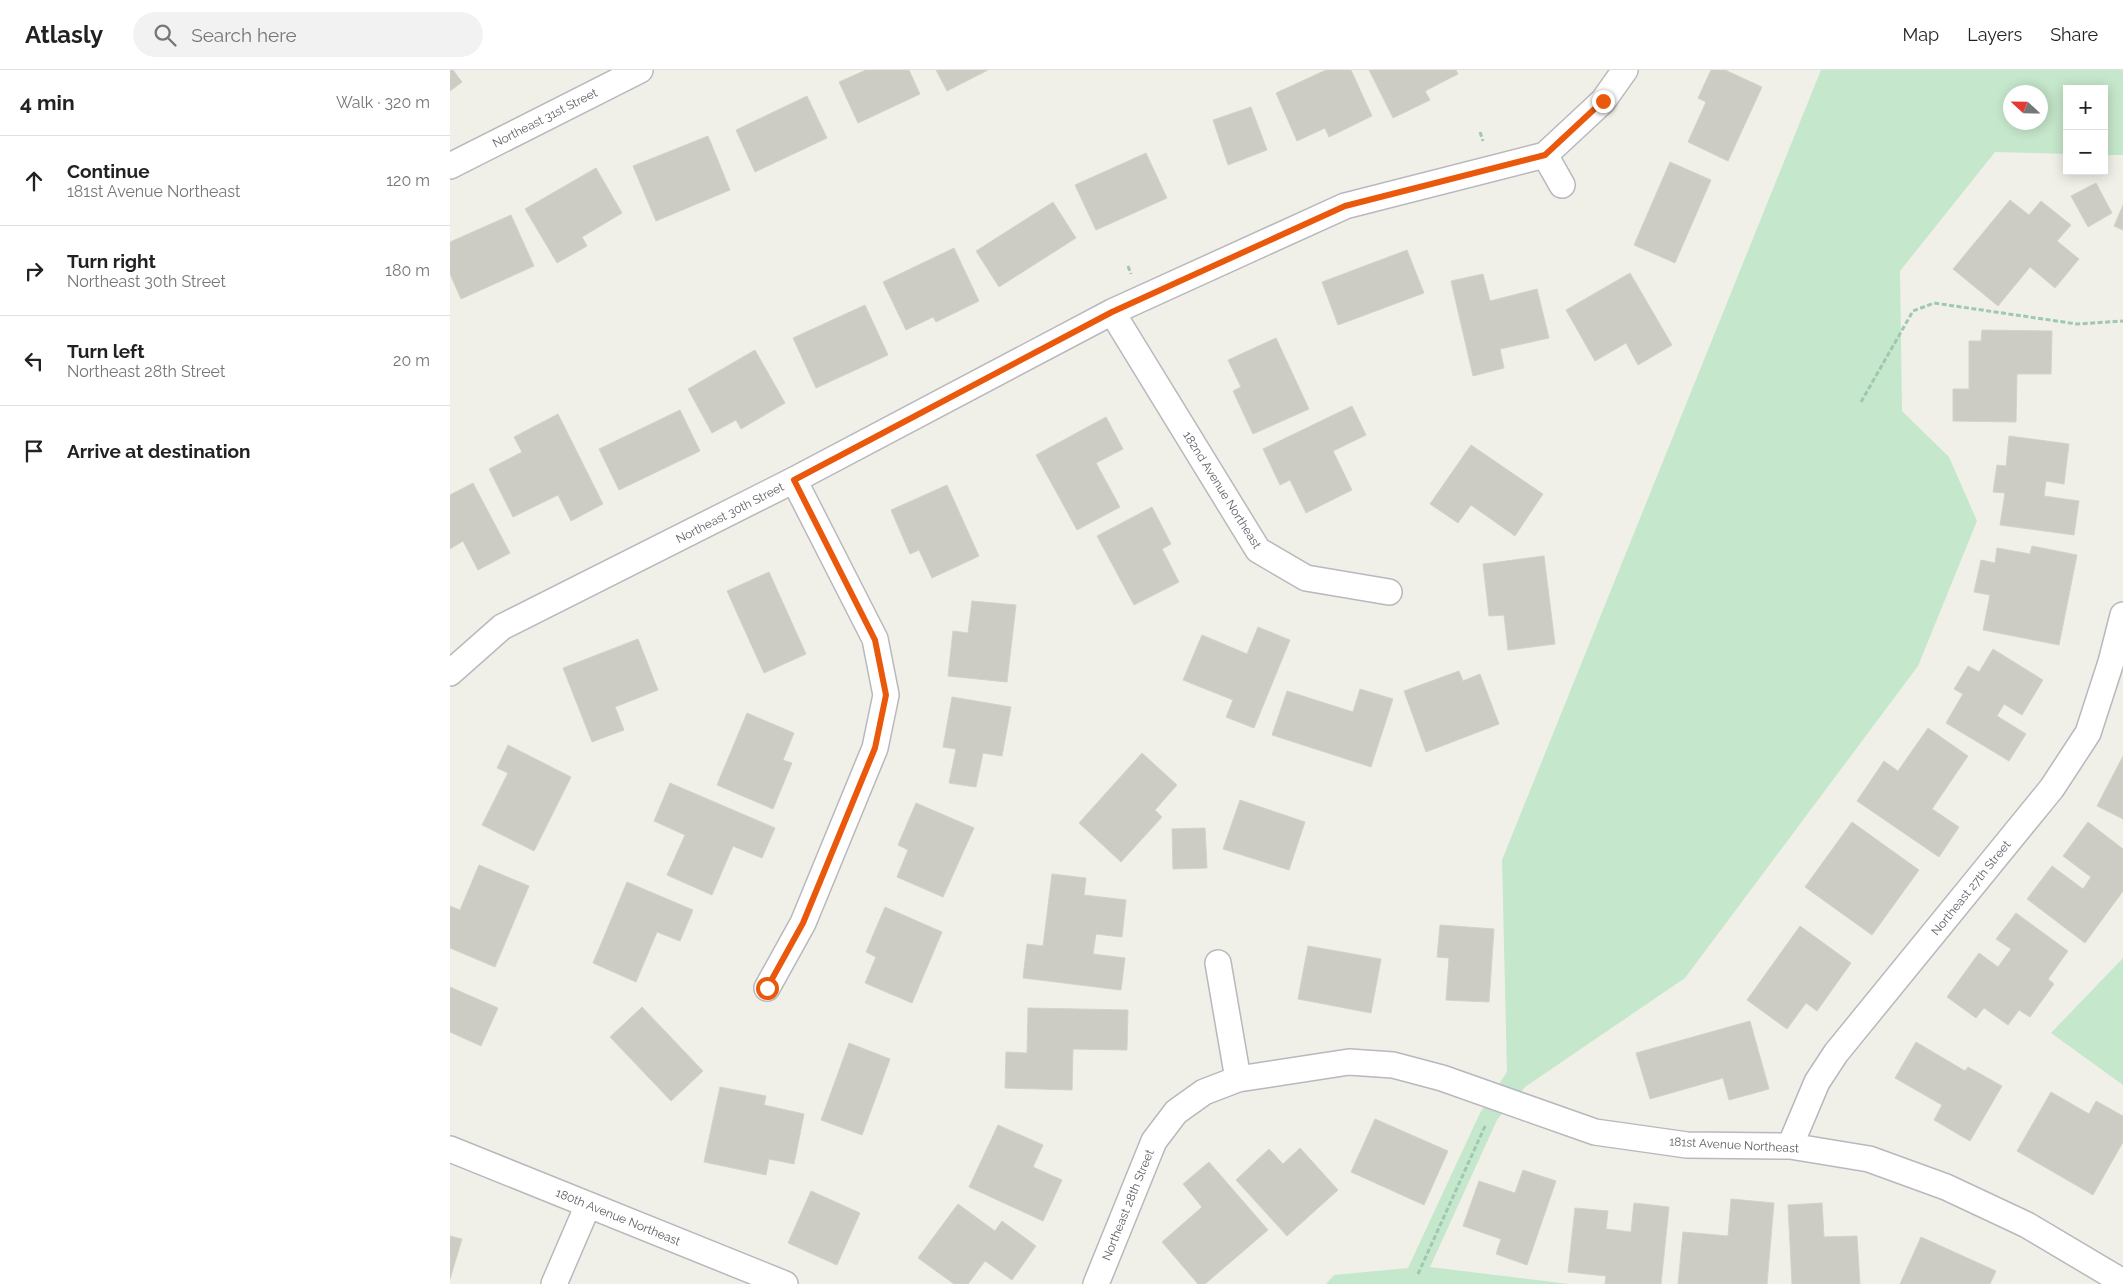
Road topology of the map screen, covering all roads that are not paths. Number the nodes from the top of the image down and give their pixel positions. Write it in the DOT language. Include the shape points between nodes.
graph roads {
  1 [pos="640,70"];
  2 [pos="1625,70"];
  3 [pos="1545,155"];
  4 [pos="450,166"];
  5 [pos="1562,185"];
  6 [pos="1112,312"];
  7 [pos="794,480"];
  8 [pos="1389,592"];
  9 [pos="2123,615"];
  10 [pos="450,673"];
  11 [pos="1218,963"];
  12 [pos="767,988"];
  13 [pos="1238,1079"];
  14 [pos="1790,1146"];
  15 [pos="450,1149"];
  16 [pos="588,1205"];
  17 [pos="2123,1282"];
  18 [pos="554,1284"];
  19 [pos="785,1284"];
  20 [pos="1096,1284"];
  1 -- 4 [label="street, Northeast 31st Street"];
  2 -- 3 [label="street" via="1603,101"];
  3 -- 5 [label="street"];
  3 -- 6 [label="street, Northeast 30th Street" via="1345,206"];
  6 -- 7 [label="street, Northeast 30th Street"];
  6 -- 8 [label="street, 182nd Avenue Northeast" via="1258,550 1306,578"];
  7 -- 10 [label="street, Northeast 30th Street" via="502,627"];
  7 -- 12 [label="street" via="875,640 886,695 871,758 803,923"];
  9 -- 14 [label="street, Northeast 27th Street" via="2088,733 2052,788 1836,1052 1817,1082"];
  11 -- 13 [label="street"];
  13 -- 14 [label="street, 181st Avenue Northeast" via="1349,1062 1394,1065 1442,1078 1595,1132 1687,1146"];
  13 -- 20 [label="street, Northeast 28th Street" via="1204,1092 1176,1112 1154,1141"];
  14 -- 17 [label="street, 181st Avenue Northeast" via="1869,1159 1946,1187 2027,1225"];
  15 -- 16 [label="street, 180th Avenue Northeast"];
  16 -- 18 [label="street"];
  16 -- 19 [label="street, 180th Avenue Northeast"];
}
